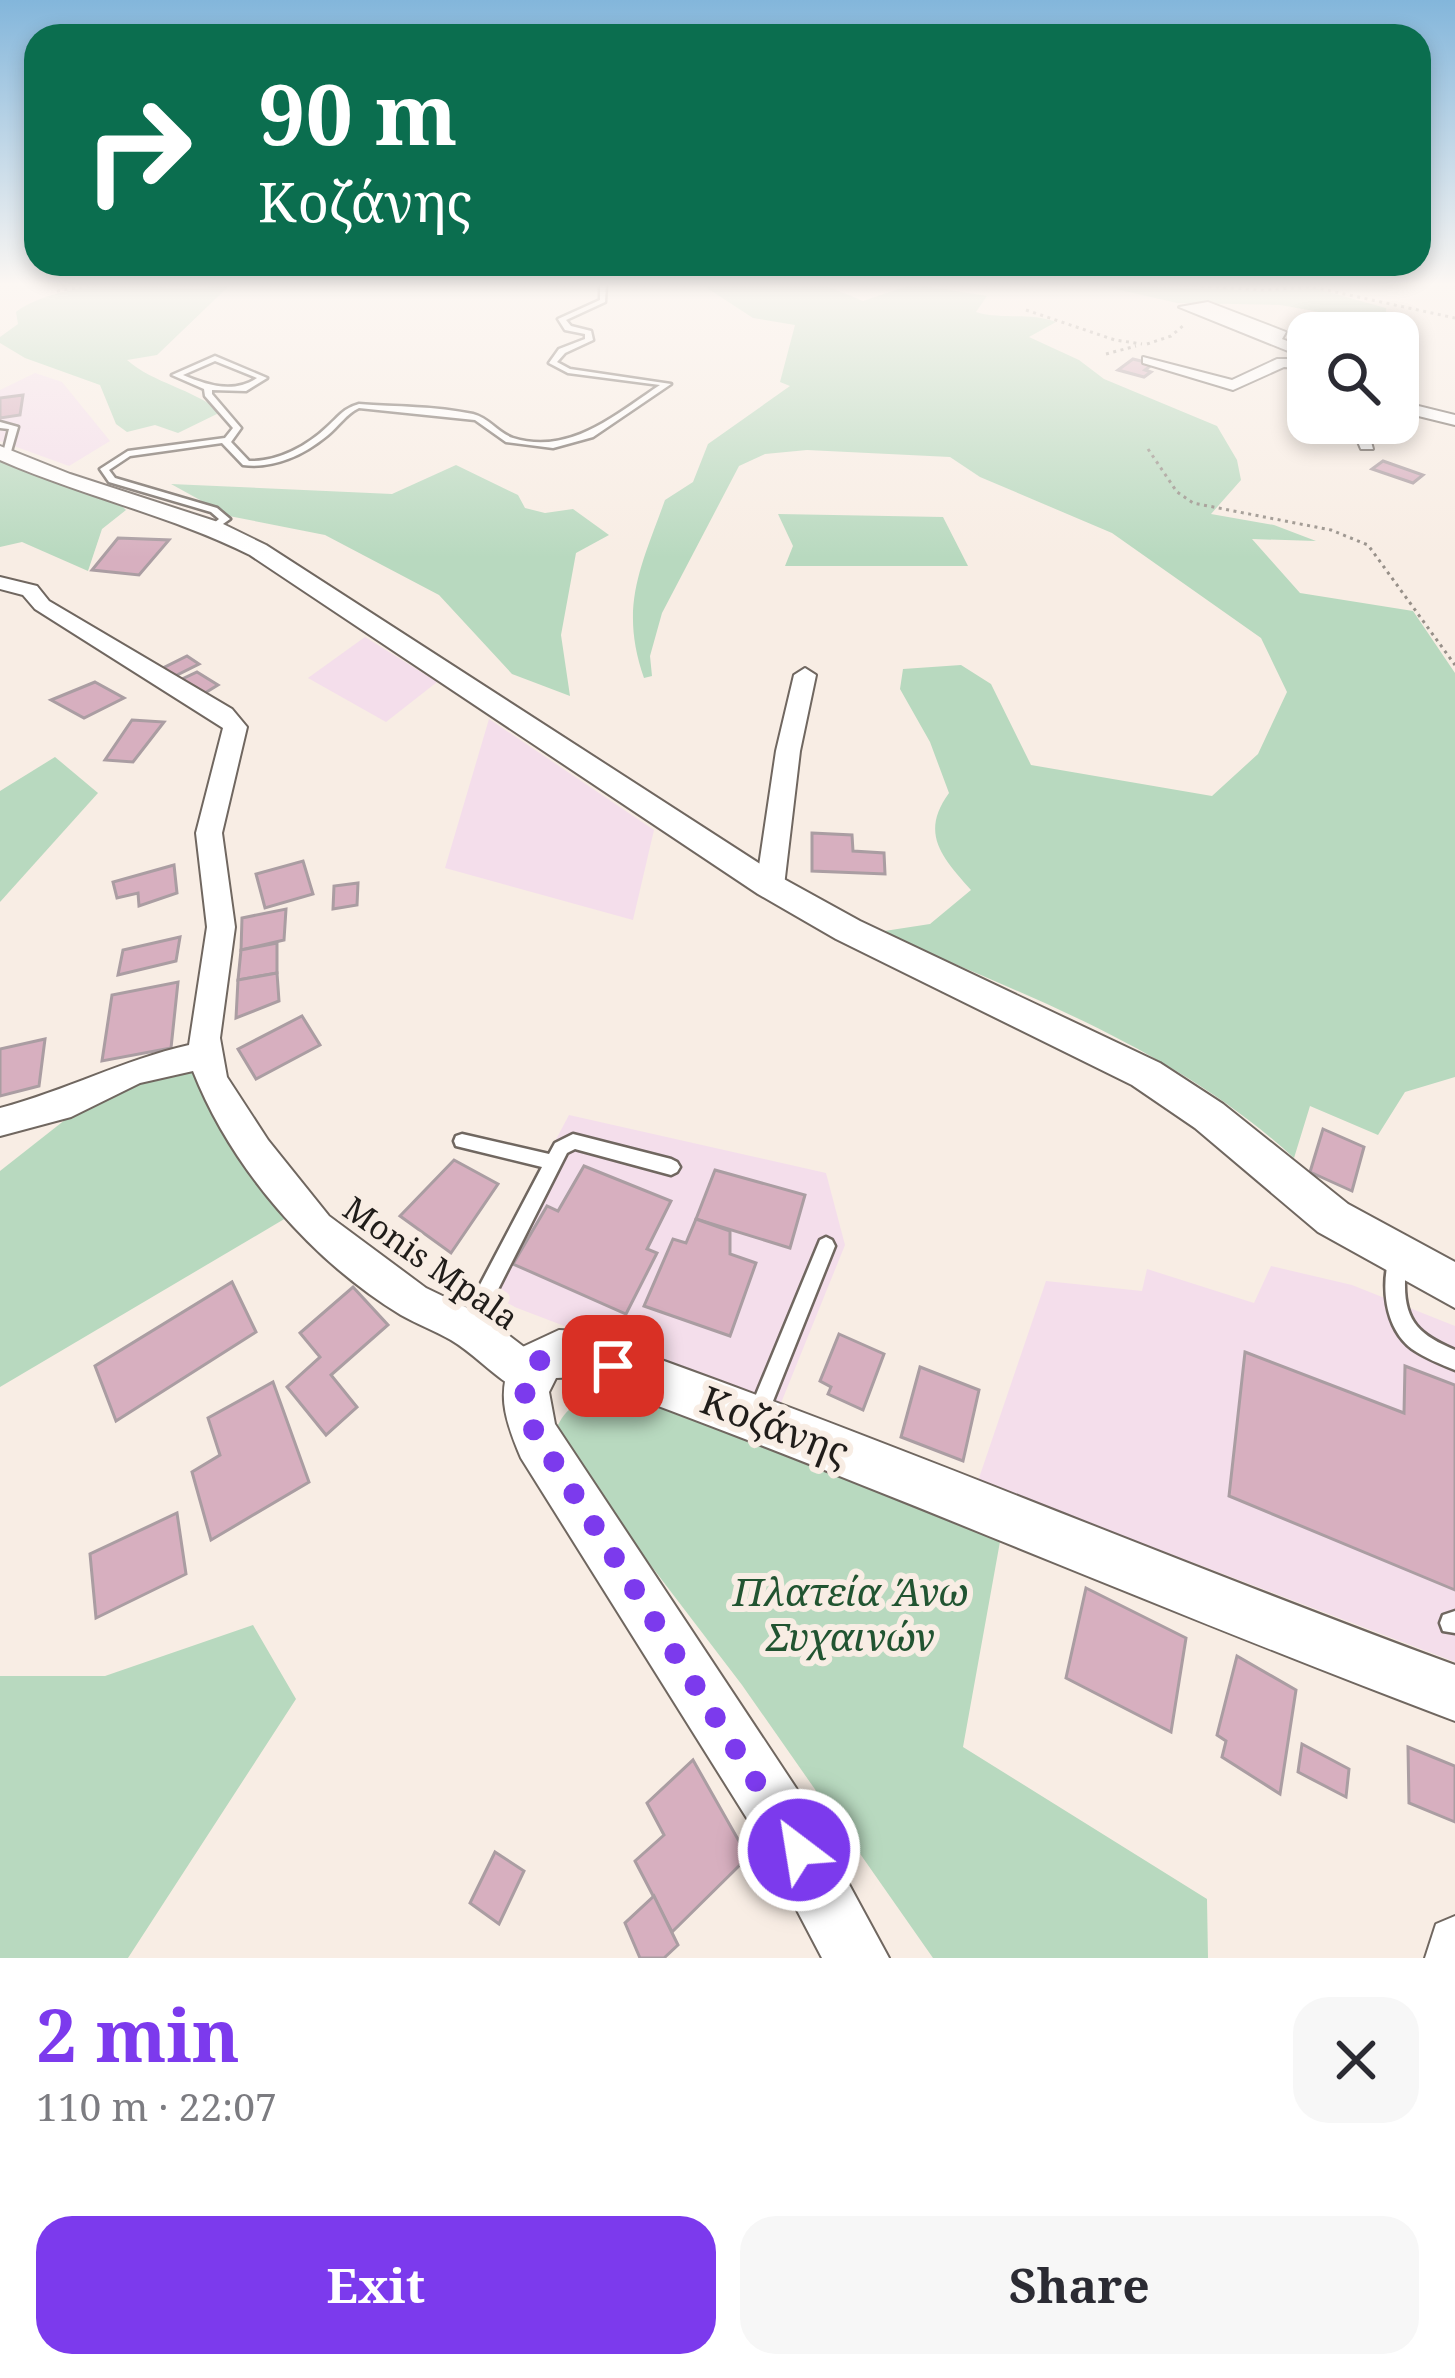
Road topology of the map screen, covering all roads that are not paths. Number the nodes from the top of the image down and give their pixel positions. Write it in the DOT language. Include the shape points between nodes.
graph roads {
  1 [pos="179,375"];
  2 [pos="259,375"];
  3 [pos="606,375"];
  4 [pos="1208,375"];
  5 [pos="1254,375"];
  6 [pos="208,388"];
  7 [pos="1419,411"];
  8 [pos="1455,420"];
  9 [pos="228,440"];
  10 [pos="2,443"];
  11 [pos="213,528"];
  12 [pos="0,583"];
  13 [pos="806,676"];
  14 [pos="770,886"];
  15 [pos="204,1055"];
  16 [pos="0,1122"];
  17 [pos="462,1141"];
  18 [pos="553,1162"];
  19 [pos="671,1168"];
  20 [pos="826,1246"];
  21 [pos="1397,1258"];
  22 [pos="1455,1286"];
  23 [pos="468,1328"];
  24 [pos="1455,1360"];
  25 [pos="527,1374"];
  26 [pos="757,1417"];
  27 [pos="1455,1693"];
  28 [pos="1455,1943"];
  29 [pos="856,1958"];
  30 [pos="1452,1958"];
  1 -- 6 [label="lane"];
  2 -- 6 [label="lane" via="264,380 246,388"];
  3 -- 9 [label="lane" via="668,384 570,443 530,445 478,418 371,406 345,410 331,428 269,464 247,463"];
  4 -- 5 [label="street" via="1233,385"];
  6 -- 9 [label="lane" via="237,428"];
  7 -- 8 [label="street"];
  9 -- 11 [label="lane" via="128,454 103,471 214,510 225,519"];
  10 -- 11 [label="street" via="62,479"];
  11 -- 14 [label="street" via="327,592"];
  12 -- 15 [label="street" via="30,590 235,727 209,833 221,927"];
  13 -- 14 [label="street"];
  14 -- 21 [label="street" via="1146,1074"];
  15 -- 16 [label="street" via="134,1071 59,1107"];
  15 -- 23 [label="street, Monis Mpala" via="234,1119 316,1228 413,1300"];
  17 -- 18 [label="lane"];
  18 -- 19 [label="lane" via="572,1141"];
  18 -- 23 [label="lane"];
  20 -- 26 [label="lane"];
  21 -- 22 [label="street"];
  21 -- 24 [label="lane" via="1400,1324 1418,1346"];
  23 -- 25 [label="street, Monis Mpala"];
  25 -- 26 [label="street, Κοζάνης" via="550,1355 580,1354"];
  25 -- 29 [label="street" via="523,1396 538,1441 779,1815"];
  26 -- 27 [label="street, Κοζάνης"];
  28 -- 30 [label="street"];
}
